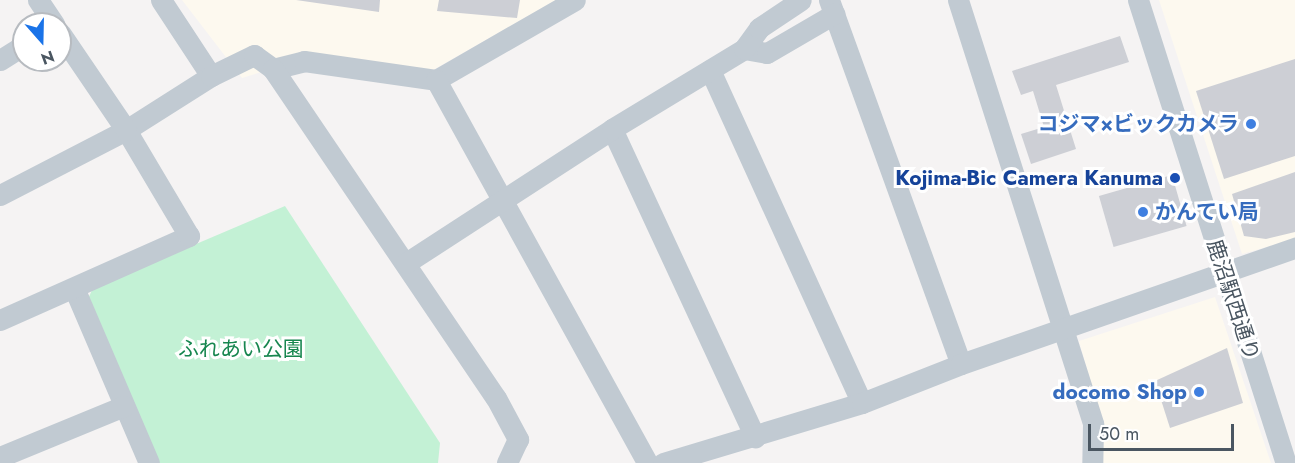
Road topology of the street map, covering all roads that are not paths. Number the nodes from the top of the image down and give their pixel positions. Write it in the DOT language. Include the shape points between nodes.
graph roads {
  1 [pos="161,0"];
  2 [pos="575,0"];
  3 [pos="801,0"];
  4 [pos="958,0"];
  5 [pos="1138,0"];
  6 [pos="832,7"];
  7 [pos="744,49"];
  8 [pos="72,51"];
  9 [pos="273,69"];
  10 [pos="710,70"];
  11 [pos="212,76"];
  12 [pos="436,80"];
  13 [pos="612,129"];
  14 [pos="126,130"];
  15 [pos="0,195"];
  16 [pos="501,201"];
  17 [pos="1295,248"];
  18 [pos="406,263"];
  19 [pos="1225,273"];
  20 [pos="74,288"];
  21 [pos="0,320"];
  22 [pos="1063,328"];
  23 [pos="961,364"];
  24 [pos="862,403"];
  25 [pos="124,406"];
  26 [pos="755,437"];
  27 [pos="0,458"];
  28 [pos="1089,462"];
  29 [pos="149,463"];
  30 [pos="507,463"];
  31 [pos="647,463"];
  32 [pos="663,463"];
  33 [pos="1286,463"];
  1 -- 11 [label="street"];
  2 -- 12 [label="street"];
  3 -- 7 [label="street" via="759,28"];
  4 -- 22 [label="street"];
  5 -- 19 [label="street, 鹿沼駅西通り"];
  6 -- 7 [label="street" via="767,53"];
  6 -- 23 [label="street"];
  7 -- 10 [label="street"];
  8 -- 14 [label="street"];
  9 -- 11 [label="street" via="254,55"];
  9 -- 12 [label="street" via="304,60"];
  9 -- 18 [label="street"];
  10 -- 13 [label="street"];
  10 -- 24 [label="street"];
  11 -- 14 [label="street"];
  12 -- 16 [label="street"];
  13 -- 16 [label="street"];
  13 -- 26 [label="street"];
  14 -- 15 [label="street"];
  14 -- 20 [label="street" via="189,236"];
  16 -- 18 [label="street"];
  16 -- 31 [label="street"];
  17 -- 19 [label="street"];
  18 -- 30 [label="street" via="496,398 518,439"];
  19 -- 22 [label="street"];
  19 -- 33 [label="street, 鹿沼駅西通り"];
  20 -- 21 [label="street"];
  20 -- 25 [label="street"];
  22 -- 23 [label="street"];
  22 -- 28 [label="street" via="1093,424"];
  23 -- 24 [label="street"];
  24 -- 26 [label="street"];
  25 -- 27 [label="street"];
  25 -- 29 [label="street"];
  26 -- 32 [label="street"];
}
